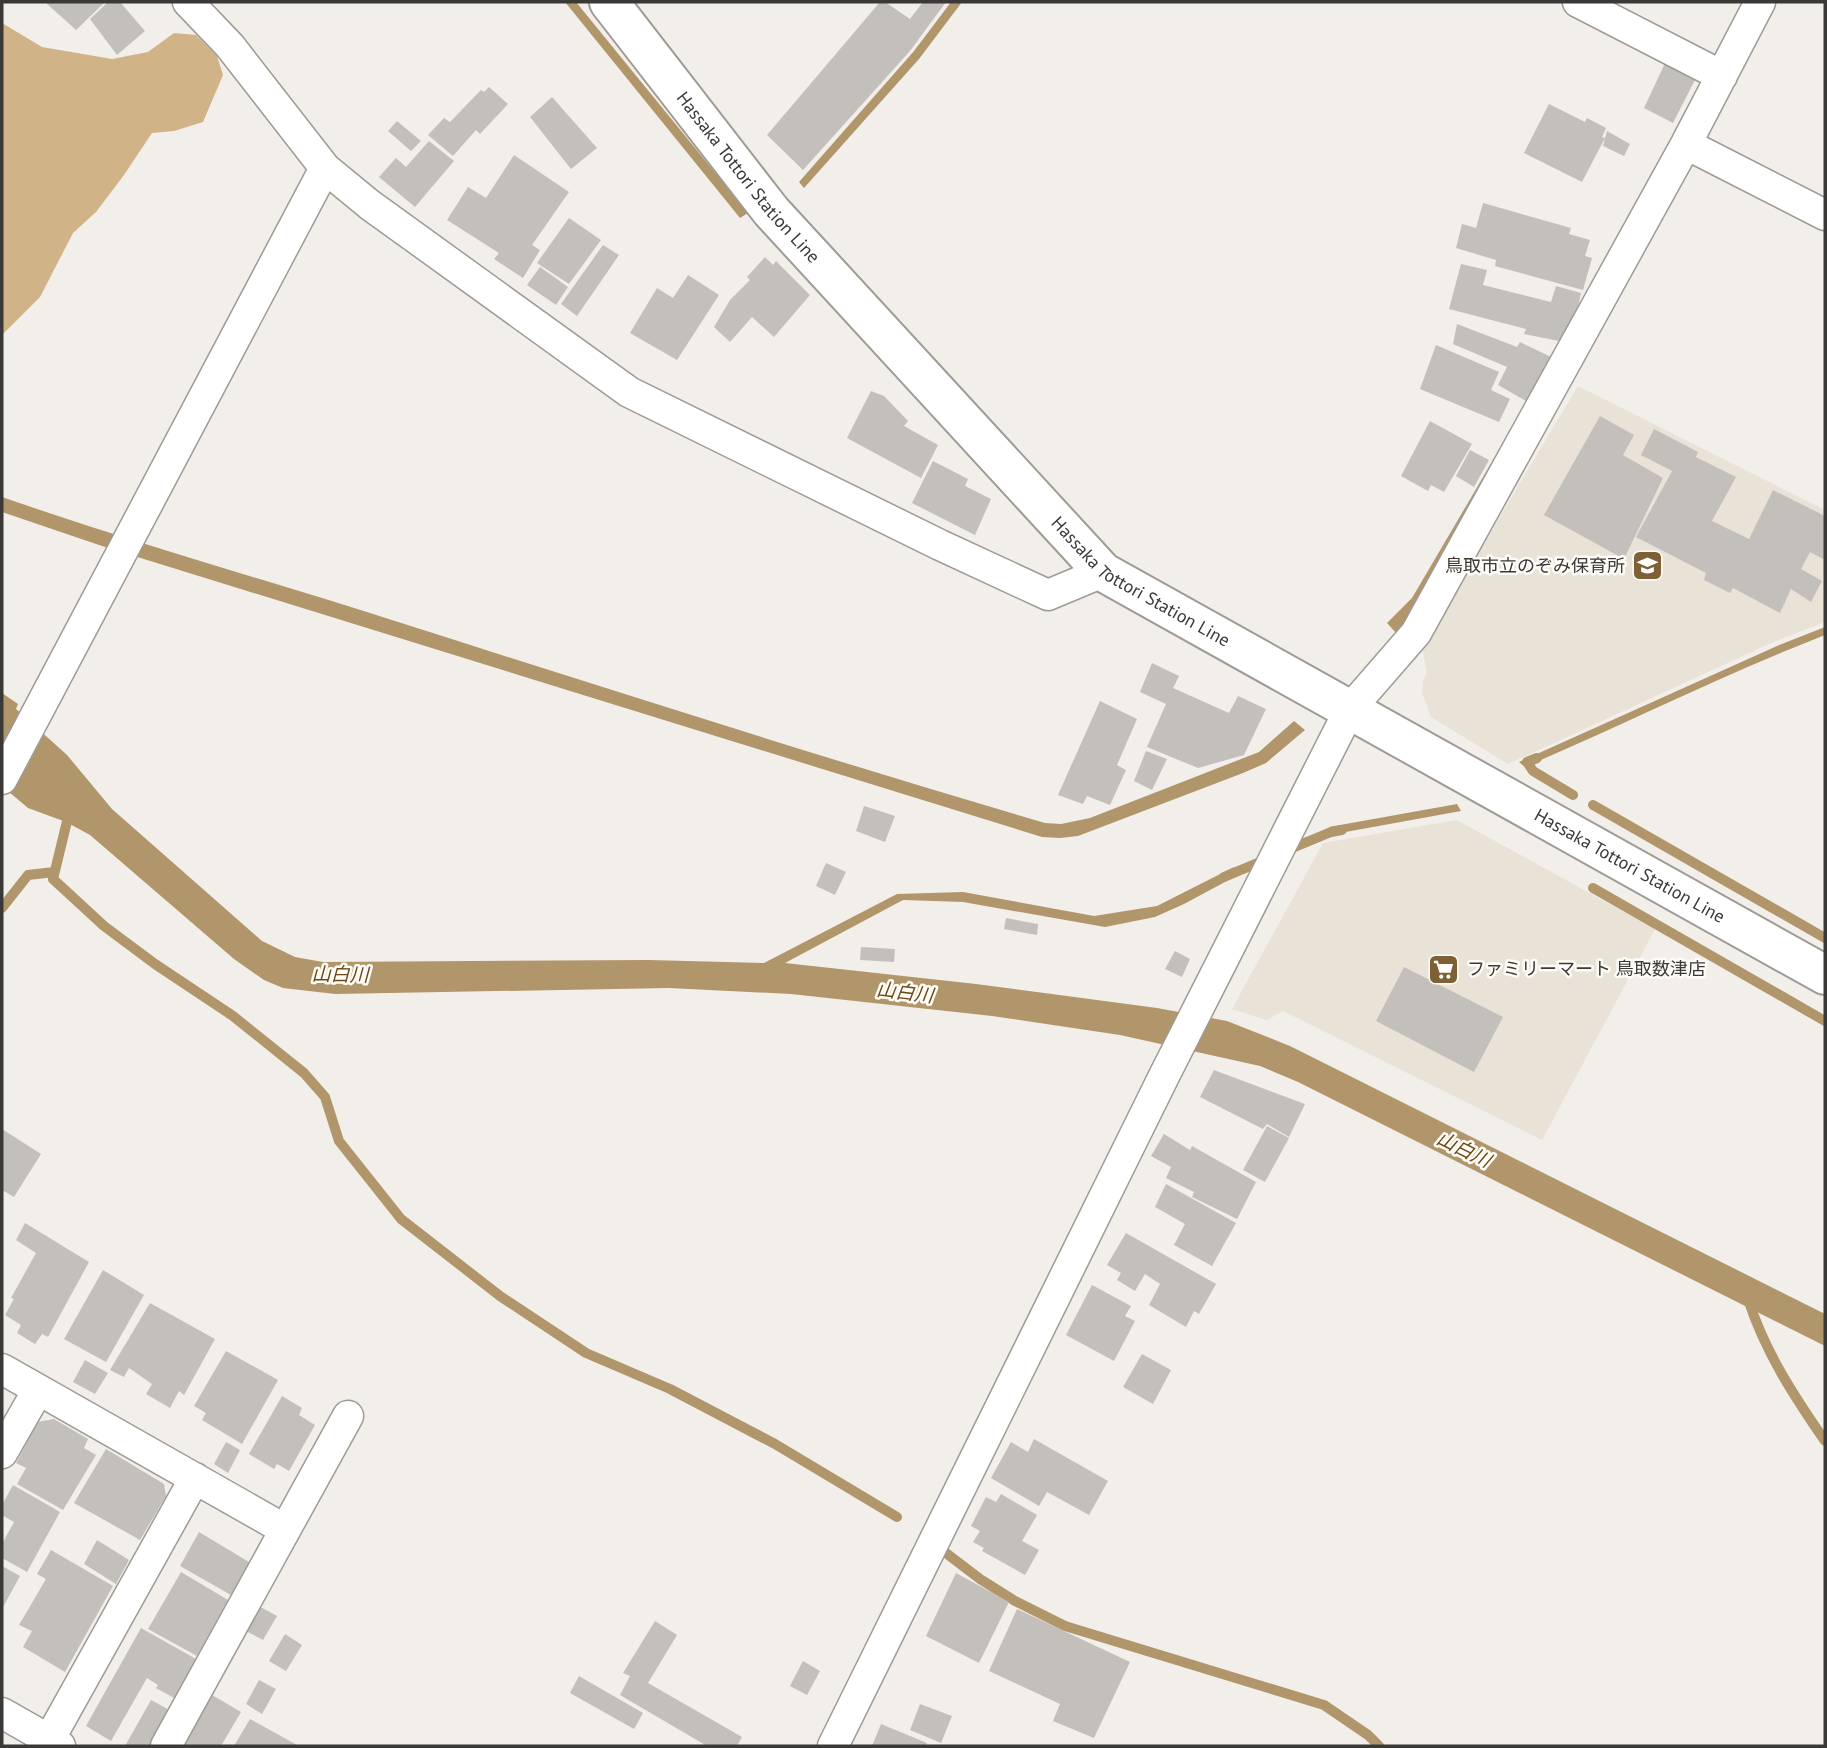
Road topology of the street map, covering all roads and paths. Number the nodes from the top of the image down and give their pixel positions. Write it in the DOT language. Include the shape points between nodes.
graph roads {
  1 [pos="188,2"];
  2 [pos="609,2"];
  3 [pos="1578,2"];
  4 [pos="1760,2"];
  5 [pos="1722,76"];
  6 [pos="1686,144"];
  7 [pos="325,168"];
  8 [pos="1825,215"];
  9 [pos="1103,572"];
  10 [pos="1350,709"];
  11 [pos="2,779"];
  12 [pos="1825,975"];
  13 [pos="2,1369"];
  14 [pos="38,1390"];
  15 [pos="348,1416"];
  16 [pos="2,1453"];
  17 [pos="195,1478"];
  18 [pos="284,1529"];
  19 [pos="2,1713"];
  20 [pos="55,1743"];
  21 [pos="166,1746"];
  22 [pos="833,1746"];
  1 -- 7 [label="street" via="230,46"];
  2 -- 9 [label="main road, Hassaka Tottori Station Line" via="771,211"];
  3 -- 5 [label="street"];
  4 -- 5 [label="street"];
  5 -- 6 [label="street"];
  6 -- 8 [label="street"];
  6 -- 10 [label="street" via="1416,633"];
  7 -- 9 [label="street" via="629,392 1048,595"];
  7 -- 11 [label="street"];
  9 -- 10 [label="main road, Hassaka Tottori Station Line"];
  10 -- 12 [label="main road, Hassaka Tottori Station Line"];
  10 -- 22 [label="street"];
  13 -- 14 [label="street"];
  14 -- 16 [label="street"];
  14 -- 17 [label="street"];
  15 -- 18 [label="street"];
  17 -- 18 [label="street"];
  17 -- 20 [label="street"];
  18 -- 21 [label="street"];
  19 -- 20 [label="street"];
}
